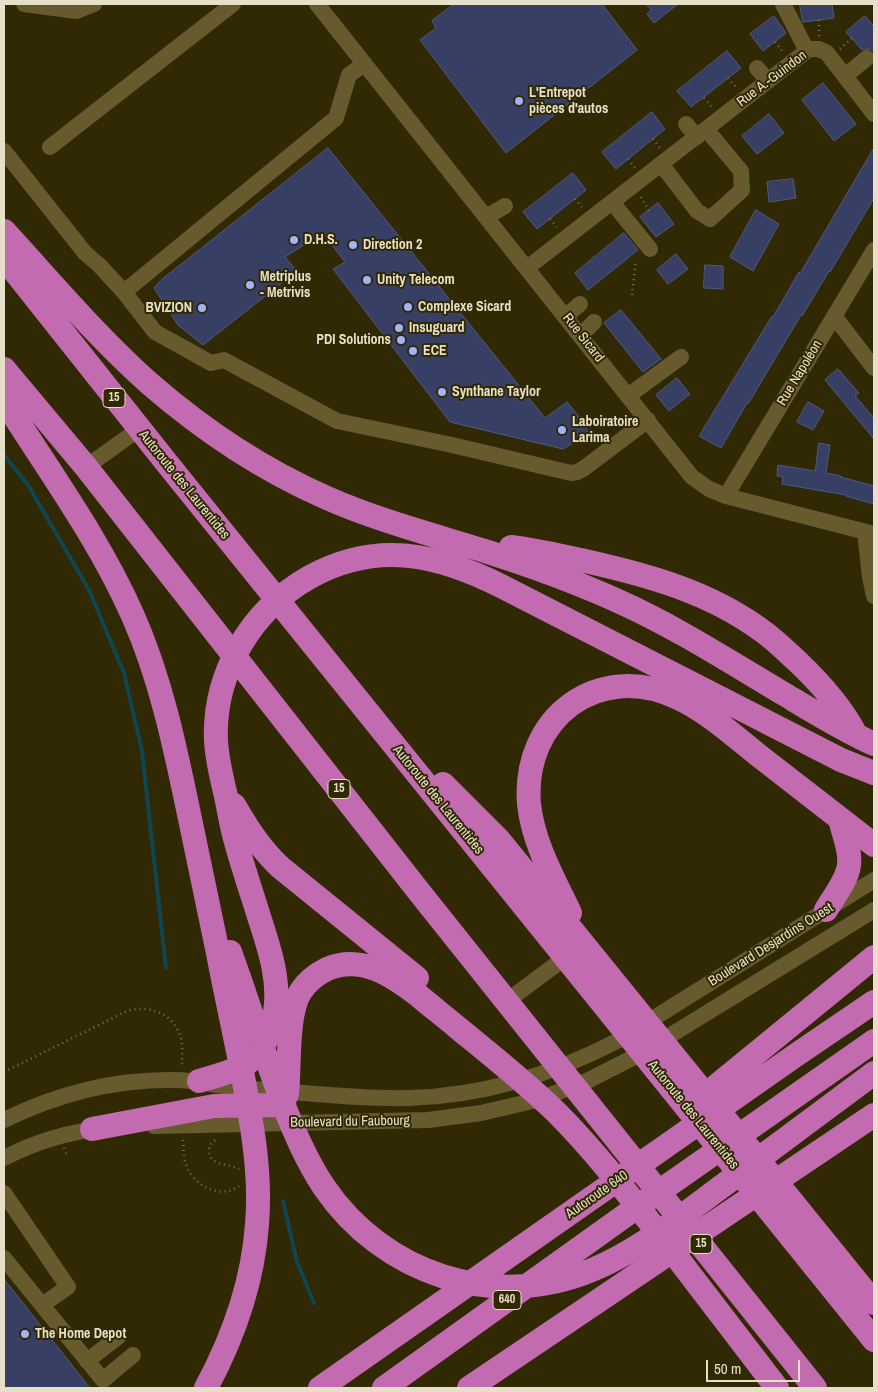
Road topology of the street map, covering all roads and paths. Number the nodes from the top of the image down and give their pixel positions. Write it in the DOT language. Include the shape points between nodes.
graph roads {
  1 [pos="24,4"];
  2 [pos="94,4"];
  3 [pos="233,4"];
  4 [pos="317,4"];
  5 [pos="783,4"];
  6 [pos="807,51"];
  7 [pos="868,58"];
  8 [pos="364,64"];
  9 [pos="757,68"];
  10 [pos="845,76"];
  11 [pos="768,81"];
  12 [pos="874,114"];
  13 [pos="686,124"];
  14 [pos="701,133"];
  15 [pos="50,147"];
  16 [pos="4,151"];
  17 [pos="660,164"];
  18 [pos="610,197"];
  19 [pos="505,206"];
  20 [pos="486,217"];
  21 [pos="4,232"];
  22 [pos="650,249"];
  23 [pos="874,250"];
  24 [pos="4,258"];
  25 [pos="636,260"];
  26 [pos="527,268"];
  27 [pos="124,292"];
  28 [pos="632,295"];
  29 [pos="580,304"];
  30 [pos="566,316"];
  31 [pos="834,316"];
  32 [pos="594,322"];
  33 [pos="581,336"];
  34 [pos="681,357"];
  35 [pos="874,368"];
  36 [pos="4,369"];
  37 [pos="628,396"];
  38 [pos="4,400"];
  39 [pos="648,420"];
  40 [pos="139,429"];
  41 [pos="86,467"];
  42 [pos="726,496"];
  43 [pos="869,533"];
  44 [pos="444,540"];
  45 [pos="874,596"];
  46 [pos="874,744"];
  47 [pos="874,772"];
  48 [pos="224,788"];
  49 [pos="840,818"];
  50 [pos="874,845"];
  51 [pos="202,876"];
  52 [pos="874,880"];
  53 [pos="826,910"];
  54 [pos="874,910"];
  55 [pos="576,952"];
  56 [pos="874,957"];
  57 [pos="507,1000"];
  58 [pos="874,1002"];
  59 [pos="667,1011"];
  60 [pos="682,1028"];
  61 [pos="874,1041"];
  62 [pos="182,1060"];
  63 [pos="4,1072"];
  64 [pos="874,1073"];
  65 [pos="199,1081"];
  66 [pos="287,1091"];
  67 [pos="722,1095"];
  68 [pos="874,1114"];
  69 [pos="4,1120"];
  70 [pos="92,1130"];
  71 [pos="217,1138"];
  72 [pos="616,1138"];
  73 [pos="184,1141"];
  74 [pos="4,1158"];
  75 [pos="242,1175"];
  76 [pos="241,1182"];
  77 [pos="4,1193"];
  78 [pos="4,1258"];
  79 [pos="874,1303"];
  80 [pos="42,1305"];
  81 [pos="118,1337"];
  82 [pos="874,1340"];
  83 [pos="133,1355"];
  84 [pos="87,1362"];
  85 [pos="206,1388"];
  86 [pos="320,1388"];
  87 [pos="384,1388"];
  88 [pos="469,1388"];
  89 [pos="777,1388"];
  90 [pos="815,1388"];
  1 -- 2 [label="street" via="76,11"];
  3 -- 15 [label="street"];
  4 -- 8 [label="street, Rue Sicard"];
  5 -- 6 [label="street"];
  6 -- 10 [label="street, Rue A.-Guindon" via="819,49 827,53"];
  6 -- 11 [label="street, Rue A.-Guindon"];
  7 -- 10 [label="street"];
  8 -- 20 [label="street, Rue Sicard"];
  8 -- 27 [label="street" via="349,75 336,118"];
  9 -- 11 [label="street"];
  10 -- 12 [label="street, Rue A.-Guindon"];
  11 -- 14 [label="street, Rue A.-Guindon"];
  13 -- 14 [label="street"];
  14 -- 17 [label="street, Rue A.-Guindon"];
  14 -- 17 [label="street" via="741,171 742,190 712,217 696,211"];
  16 -- 27 [label="street" via="85,253"];
  17 -- 18 [label="street, Rue A.-Guindon"];
  18 -- 22 [label="street"];
  18 -- 26 [label="street, Rue A.-Guindon"];
  19 -- 20 [label="street"];
  20 -- 26 [label="street, Rue Sicard"];
  21 -- 44 [label="highway" via="130,365 216,436 325,497"];
  23 -- 31 [label="street, Rue Napoléon"];
  24 -- 40 [label="highway, Autoroute des Laurentides / 15"];
  25 -- 28 [label="path"];
  26 -- 30 [label="street, Rue Sicard"];
  27 -- 39 [label="street" via="155,332 211,363 224,360 337,421 571,473 583,469"];
  29 -- 30 [label="street"];
  30 -- 33 [label="street, Rue Sicard"];
  31 -- 35 [label="street"];
  31 -- 42 [label="street, Rue Napoléon"];
  32 -- 33 [label="street"];
  33 -- 37 [label="street, Rue Sicard"];
  34 -- 37 [label="street"];
  36 -- 41 [label="highway, 15"];
  37 -- 39 [label="street, Rue Sicard"];
  38 -- 51 [label="highway" via="94,541 139,630 163,698"];
  39 -- 42 [label="street, Rue Sicard" via="692,477"];
  40 -- 41 [label="street"];
  40 -- 55 [label="highway, Autoroute des Laurentides / 15" via="353,694 499,840"];
  41 -- 57 [label="highway, 15"];
  42 -- 43 [label="street, Rue Sicard"];
  43 -- 45 [label="street"];
  44 -- 46 [label="highway" via="557,576 621,602 694,640"];
  44 -- 47 [label="highway" via="526,549 606,566 665,582 716,602 759,628 809,672 844,715"];
  47 -- 48 [label="highway" via="841,760 488,580 452,565 420,557 385,556 342,563 311,576 282,595 252,626 231,664 216,721"];
  48 -- 65 [label="highway" via="236,841 273,965 275,1012 263,1045 250,1061"];
  48 -- 72 [label="highway" via="252,835 292,877 542,1082"];
  49 -- 50 [label="highway"];
  49 -- 53 [label="highway" via="849,864"];
  49 -- 55 [label="highway" via="705,713 677,697 651,688 618,686 580,698 554,720 539,742 531,768 529,796 532,822"];
  51 -- 64 [label="highway" via="277,1087 299,1143 324,1187 353,1222 383,1248 408,1263 445,1278 489,1286 518,1286 547,1283 606,1264 646,1240"];
  51 -- 85 [label="highway" via="255,1144 258,1202 250,1278 231,1338"];
  52 -- 53 [label="street, Boulevard Desjardins Ouest"];
  53 -- 59 [label="street, Boulevard Desjardins Ouest"];
  54 -- 60 [label="street, Boulevard Desjardins Ouest"];
  55 -- 57 [label="street"];
  55 -- 79 [label="highway"];
  55 -- 82 [label="highway, Autoroute des Laurentides"];
  56 -- 67 [label="highway" via="782,1034"];
  57 -- 72 [label="highway, 15"];
  58 -- 67 [label="highway"];
  59 -- 66 [label="street, Boulevard du Faubourg" via="589,1055 503,1085 457,1094 409,1098"];
  60 -- 70 [label="street, Boulevard du Faubourg" via="640,1054 570,1088 522,1104 463,1116 428,1120 137,1126"];
  61 -- 87 [label="highway, 640"];
  62 -- 63 [label="path" via="181,1038 170,1019 154,1010 139,1008 126,1011"];
  65 -- 66 [label="street, Boulevard du Faubourg" via="229,1087"];
  65 -- 69 [label="street, Boulevard du Faubourg" via="156,1080 106,1086 52,1100"];
  66 -- 70 [label="highway" via="283,1102 277,1105 214,1106"];
  66 -- 89 [label="highway" via="291,1025 300,992 314,977 342,964 364,965 387,974 432,1006 511,1071 572,1128 648,1220"];
  67 -- 86 [label="highway, Autoroute 640 / 640" via="609,1186"];
  68 -- 88 [label="highway"];
  70 -- 74 [label="street, Boulevard du Faubourg" via="31,1146"];
  71 -- 75 [label="path" via="209,1149 212,1159 237,1168"];
  72 -- 90 [label="highway, 15"];
  73 -- 76 [label="path" via="186,1167 204,1187 224,1192 236,1189"];
  77 -- 80 [label="street" via="68,1287"];
  78 -- 80 [label="street"];
  80 -- 84 [label="street"];
  81 -- 84 [label="street"];
  83 -- 84 [label="street" via="103,1380"];
}
